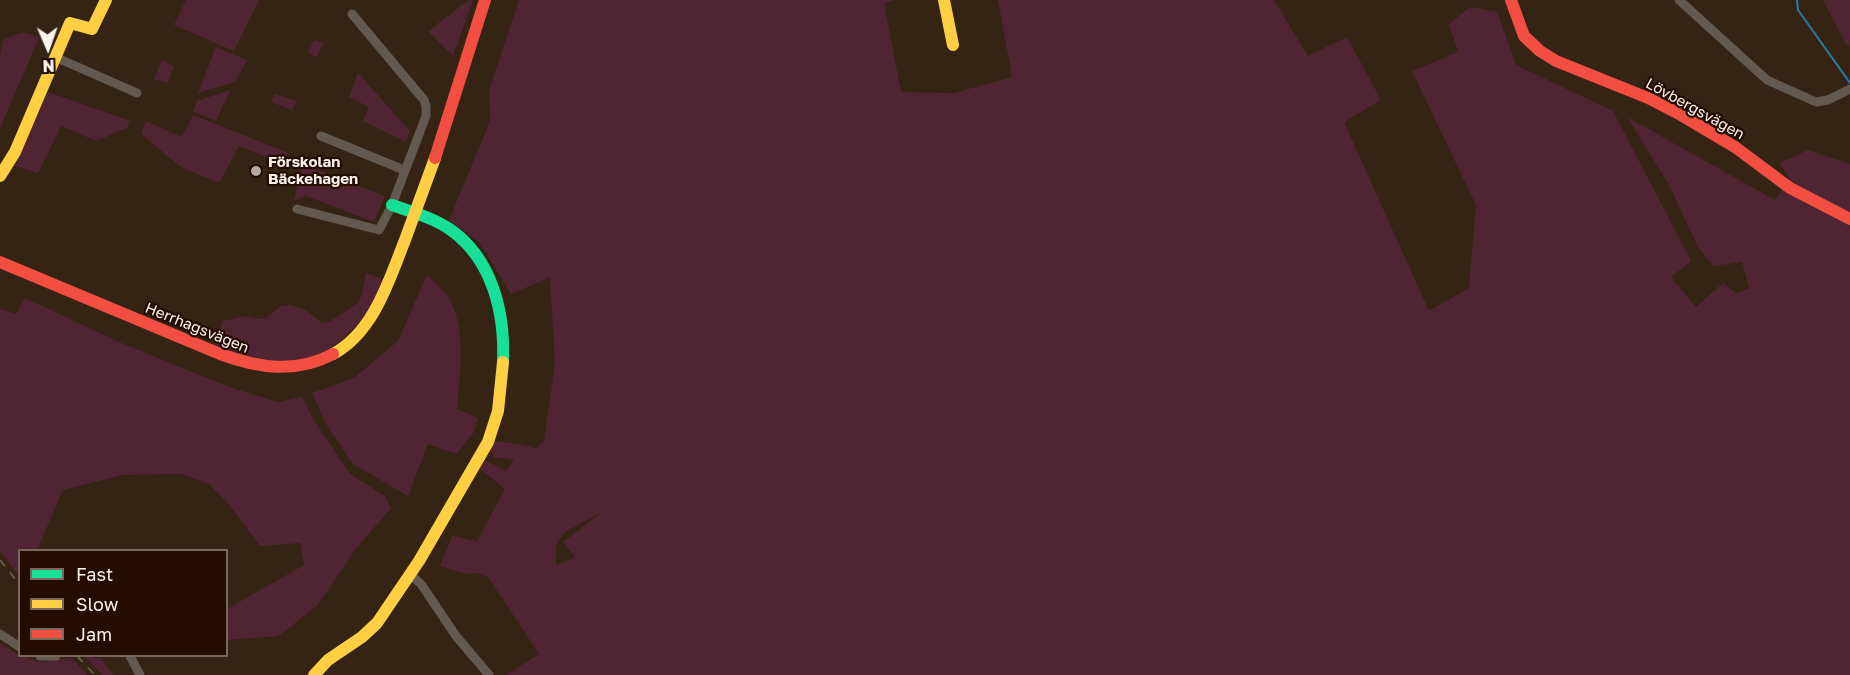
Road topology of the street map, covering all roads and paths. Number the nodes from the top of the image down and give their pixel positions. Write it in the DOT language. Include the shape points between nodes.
graph roads {
  1 [pos="106,0"];
  2 [pos="485,0"];
  3 [pos="944,0"];
  4 [pos="1511,0"];
  5 [pos="1679,0"];
  6 [pos="352,14"];
  7 [pos="953,45"];
  8 [pos="55,57"];
  9 [pos="1850,89"];
  10 [pos="137,93"];
  11 [pos="321,136"];
  12 [pos="404,170"];
  13 [pos="0,176"];
  14 [pos="392,205"];
  15 [pos="297,209"];
  16 [pos="415,212"];
  17 [pos="1850,219"];
  18 [pos="0,262"];
  19 [pos="411,575"];
  20 [pos="0,634"];
  21 [pos="18,646"];
  22 [pos="131,657"];
  23 [pos="140,675"];
  24 [pos="314,675"];
  25 [pos="489,675"];
  1 -- 8 [label="street" via="92,29 70,23"];
  2 -- 16 [label="street, Herrhagsvägen" via="443,138"];
  3 -- 7 [label="street"];
  4 -- 17 [label="street, Lövbergsvägen" via="1524,36 1539,51 1681,115 1790,188"];
  5 -- 9 [label="street" via="1767,80 1816,102"];
  6 -- 12 [label="street" via="426,106 426,116"];
  8 -- 10 [label="street"];
  8 -- 13 [label="street" via="15,152"];
  11 -- 12 [label="street"];
  12 -- 14 [label="street"];
  14 -- 15 [label="street" via="379,230"];
  14 -- 16 [label="street"];
  16 -- 18 [label="street, Herrhagsvägen" via="380,298 356,336 321,360 282,369 235,360"];
  16 -- 19 [label="street" via="456,234 472,249 491,280 503,329 503,362 498,413 490,436"];
  19 -- 24 [label="street" via="372,628"];
  19 -- 25 [label="street"];
  20 -- 21 [label="street"];
  22 -- 23 [label="street"];
}
